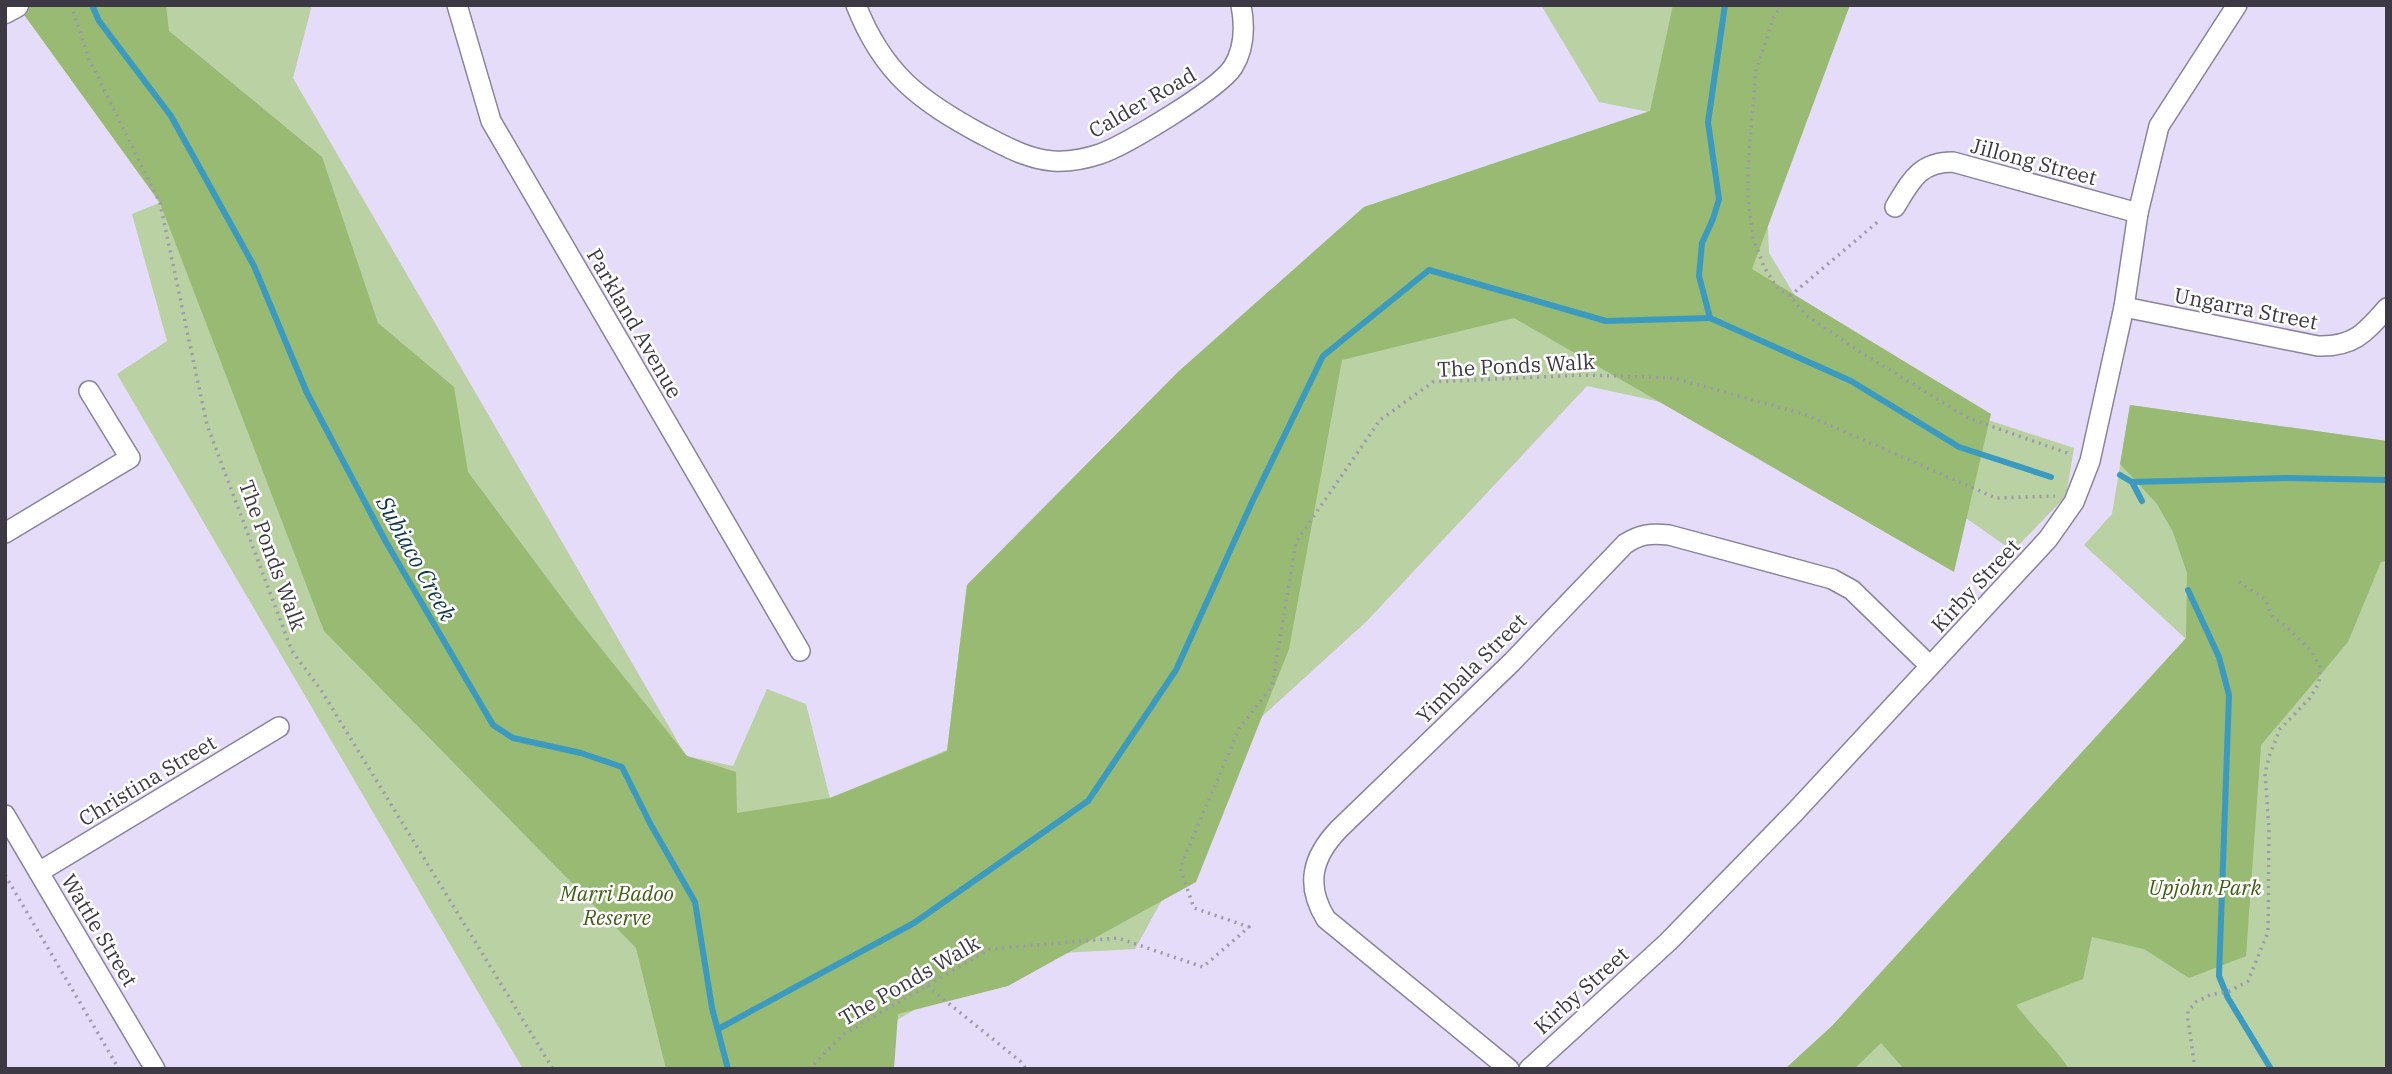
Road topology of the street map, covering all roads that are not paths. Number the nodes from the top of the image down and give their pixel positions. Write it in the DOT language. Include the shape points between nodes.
graph roads {
  1 [pos="16,5"];
  2 [pos="457,5"];
  3 [pos="856,5"];
  4 [pos="1241,5"];
  5 [pos="2237,5"];
  6 [pos="5,11"];
  7 [pos="1895,207"];
  8 [pos="2138,213"];
  9 [pos="2124,307"];
  10 [pos="2387,308"];
  11 [pos="89,391"];
  12 [pos="5,533"];
  13 [pos="800,651"];
  14 [pos="1930,666"];
  15 [pos="279,727"];
  16 [pos="5,815"];
  17 [pos="39,872"];
  18 [pos="155,1069"];
  19 [pos="1509,1069"];
  20 [pos="1529,1069"];
  1 -- 6 [label="street"];
  2 -- 13 [label="street, Parkland Avenue" via="491,121"];
  3 -- 4 [label="street, Calder Road" via="884,58 925,101 1010,149 1053,161 1103,153 1222,80 1240,53 1244,37"];
  5 -- 8 [label="street, Kirby Street" via="2159,126"];
  7 -- 8 [label="street, Jillong Street" via="1914,176 1940,162 1953,162"];
  8 -- 9 [label="street, Kirby Street"];
  9 -- 10 [label="street, Ungarra Street" via="2333,347 2356,340"];
  9 -- 14 [label="street, Kirby Street" via="2094,448 2074,502 2048,539"];
  11 -- 12 [label="street" via="130,458"];
  14 -- 19 [label="street, Yimbala Street" via="1852,590 1832,579 1668,535 1638,535 1625,544 1512,662 1339,829 1315,867 1312,887 1326,919"];
  14 -- 20 [label="street, Kirby Street" via="1668,942"];
  15 -- 17 [label="street, Christina Street"];
  16 -- 17 [label="street, Wattle Street"];
  17 -- 18 [label="street, Wattle Street"];
}
